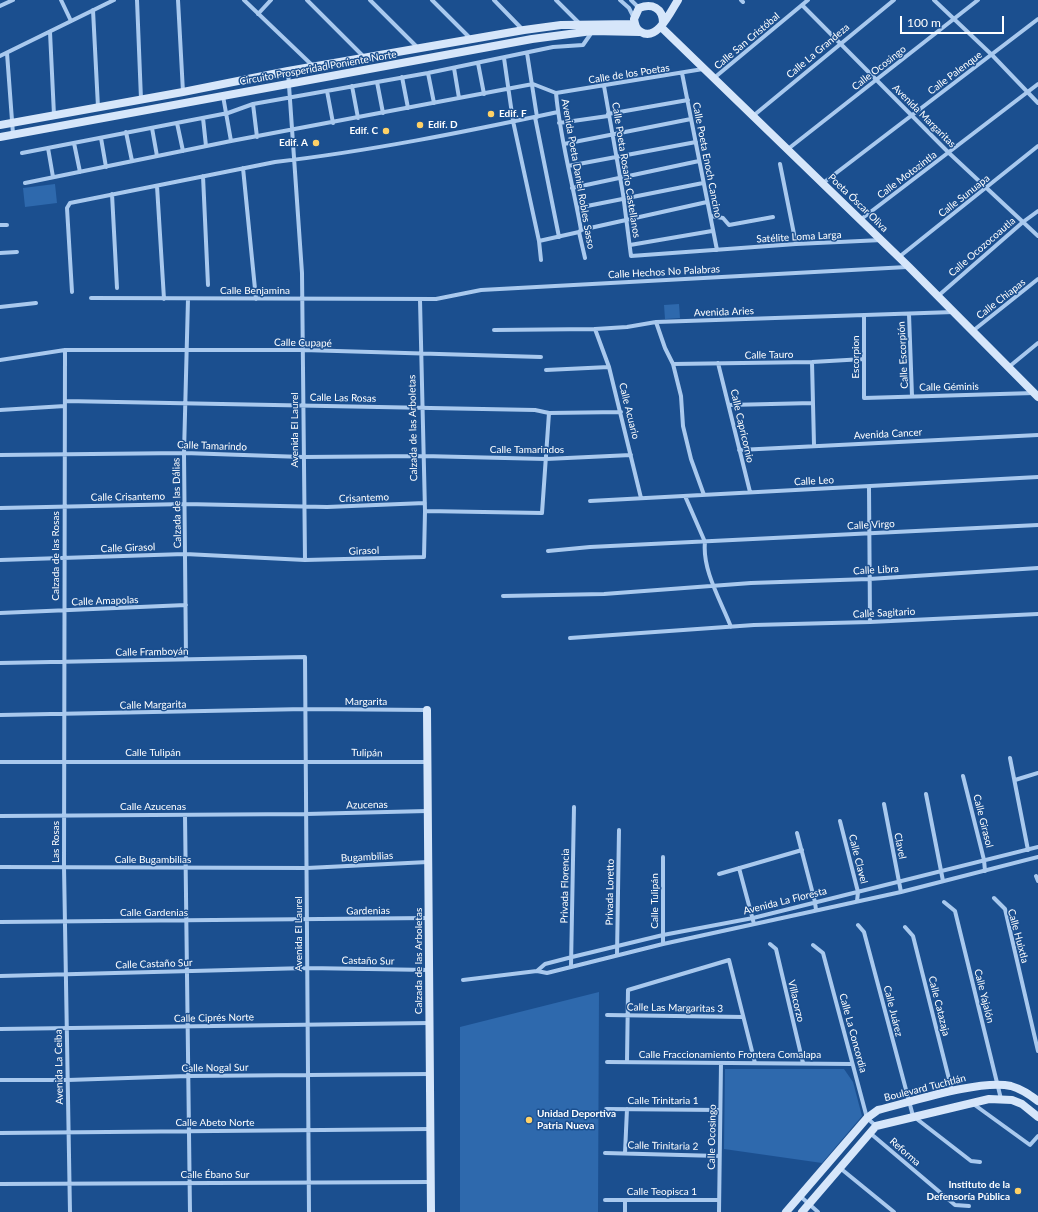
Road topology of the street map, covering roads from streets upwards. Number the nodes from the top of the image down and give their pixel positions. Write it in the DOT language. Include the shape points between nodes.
graph roads {
  1 [pos="13,0"];
  2 [pos="61,0"];
  3 [pos="114,0"];
  4 [pos="137,0"];
  5 [pos="178,0"];
  6 [pos="244,0"];
  7 [pos="271,0"];
  8 [pos="370,0"];
  9 [pos="432,0"];
  10 [pos="494,0"];
  11 [pos="556,0"];
  12 [pos="620,0"];
  13 [pos="631,0"];
  14 [pos="660,0"];
  15 [pos="678,0"];
  16 [pos="808,0"];
  17 [pos="894,0"];
  18 [pos="934,0"];
  19 [pos="978,0"];
  20 [pos="310,1"];
  21 [pos="651,5"];
  22 [pos="802,5"];
  23 [pos="0,6"];
  24 [pos="639,8"];
  25 [pos="93,10"];
  26 [pos="258,14"];
  27 [pos="955,19"];
  28 [pos="1038,19"];
  29 [pos="634,21"];
  30 [pos="71,22"];
  31 [pos="581,24"];
  32 [pos="662,25"];
  33 [pos="524,30"];
  34 [pos="592,31"];
  35 [pos="50,32"];
  36 [pos="640,32"];
  37 [pos="472,40"];
  38 [pos="840,43"];
  39 [pos="419,49"];
  40 [pos="7,53"];
  41 [pos="527,53"];
  42 [pos="992,55"];
  43 [pos="0,56"];
  44 [pos="504,58"];
  45 [pos="366,59"];
  46 [pos="478,63"];
  47 [pos="314,67"];
  48 [pos="454,68"];
  49 [pos="704,69"];
  50 [pos="288,71"];
  51 [pos="428,73"];
  52 [pos="682,73"];
  53 [pos="402,77"];
  54 [pos="714,78"];
  55 [pos="876,80"];
  56 [pos="377,82"];
  57 [pos="290,83"];
  58 [pos="533,84"];
  59 [pos="1038,84"];
  60 [pos="352,86"];
  61 [pos="604,86"];
  62 [pos="509,89"];
  63 [pos="326,90"];
  64 [pos="183,92"];
  65 [pos="556,93"];
  66 [pos="1027,93"];
  67 [pos="484,94"];
  68 [pos="223,96"];
  69 [pos="292,97"];
  70 [pos="459,98"];
  71 [pos="141,99"];
  72 [pos="688,100"];
  73 [pos="434,103"];
  74 [pos="1038,103"];
  75 [pos="253,104"];
  76 [pos="98,107"];
  77 [pos="408,108"];
  78 [pos="558,112"];
  79 [pos="228,113"];
  80 [pos="383,113"];
  81 [pos="608,115"];
  82 [pos="912,115"];
  83 [pos="54,116"];
  84 [pos="753,116"];
  85 [pos="536,117"];
  86 [pos="203,118"];
  87 [pos="358,118"];
  88 [pos="691,119"];
  89 [pos="513,121"];
  90 [pos="12,122"];
  91 [pos="177,123"];
  92 [pos="333,123"];
  93 [pos="559,123"];
  94 [pos="0,125"];
  95 [pos="152,128"];
  96 [pos="293,131"];
  97 [pos="126,132"];
  98 [pos="13,134"];
  99 [pos="612,135"];
  100 [pos="0,137"];
  101 [pos="257,137"];
  102 [pos="101,138"];
  103 [pos="231,141"];
  104 [pos="696,142"];
  105 [pos="74,143"];
  106 [pos="564,144"];
  107 [pos="206,146"];
  108 [pos="1038,146"];
  109 [pos="48,148"];
  110 [pos="788,150"];
  111 [pos="183,151"];
  112 [pos="22,153"];
  113 [pos="949,153"];
  114 [pos="157,156"];
  115 [pos="616,156"];
  116 [pos="293,160"];
  117 [pos="132,161"];
  118 [pos="699,162"];
  119 [pos="780,164"];
  120 [pos="106,166"];
  121 [pos="568,166"];
  122 [pos="243,168"];
  123 [pos="80,172"];
  124 [pos="203,176"];
  125 [pos="53,177"];
  126 [pos="620,177"];
  127 [pos="25,183"];
  128 [pos="703,183"];
  129 [pos="823,183"];
  130 [pos="157,186"];
  131 [pos="572,188"];
  132 [pos="987,188"];
  133 [pos="112,194"];
  134 [pos="624,199"];
  135 [pos="708,202"];
  136 [pos="578,208"];
  137 [pos="1038,211"];
  138 [pos="711,216"];
  139 [pos="773,217"];
  140 [pos="860,220"];
  141 [pos="626,221"];
  142 [pos="1023,222"];
  143 [pos="7,225"];
  144 [pos="0,226"];
  145 [pos="580,231"];
  146 [pos="712,231"];
  147 [pos="1038,236"];
  148 [pos="559,237"];
  149 [pos="882,240"];
  150 [pos="539,241"];
  151 [pos="796,244"];
  152 [pos="630,245"];
  153 [pos="717,250"];
  154 [pos="18,252"];
  155 [pos="0,253"];
  156 [pos="631,256"];
  157 [pos="899,257"];
  158 [pos="585,258"];
  159 [pos="541,260"];
  160 [pos="909,267"];
  161 [pos="1038,279"];
  162 [pos="208,286"];
  163 [pos="116,288"];
  164 [pos="72,292"];
  165 [pos="938,296"];
  166 [pos="91,298"];
  167 [pos="188,298"];
  168 [pos="256,298"];
  169 [pos="164,299"];
  170 [pos="303,299"];
  171 [pos="420,300"];
  172 [pos="36,303"];
  173 [pos="0,307"];
  174 [pos="954,312"];
  175 [pos="909,314"];
  176 [pos="864,316"];
  177 [pos="656,322"];
  178 [pos="595,329"];
  179 [pos="494,330"];
  180 [pos="974,330"];
  181 [pos="1038,343"];
  182 [pos="65,350"];
  183 [pos="186,350"];
  184 [pos="303,350"];
  185 [pos="422,354"];
  186 [pos="541,357"];
  187 [pos="864,359"];
  188 [pos="0,360"];
  189 [pos="812,362"];
  190 [pos="718,363"];
  191 [pos="673,364"];
  192 [pos="1010,366"];
  193 [pos="610,367"];
  194 [pos="546,370"];
  195 [pos="1036,395"];
  196 [pos="912,396"];
  197 [pos="864,398"];
  198 [pos="185,402"];
  199 [pos="65,403"];
  200 [pos="813,403"];
  201 [pos="304,405"];
  202 [pos="729,405"];
  203 [pos="423,407"];
  204 [pos="0,410"];
  205 [pos="621,412"];
  206 [pos="549,413"];
  207 [pos="1038,435"];
  208 [pos="814,445"];
  209 [pos="739,450"];
  210 [pos="184,453"];
  211 [pos="65,454"];
  212 [pos="0,455"];
  213 [pos="631,455"];
  214 [pos="423,456"];
  215 [pos="303,457"];
  216 [pos="546,459"];
  217 [pos="1038,477"];
  218 [pos="869,487"];
  219 [pos="750,492"];
  220 [pos="704,495"];
  221 [pos="685,496"];
  222 [pos="641,498"];
  223 [pos="590,501"];
  224 [pos="425,503"];
  225 [pos="185,504"];
  226 [pos="65,506"];
  227 [pos="304,506"];
  228 [pos="0,508"];
  229 [pos="425,511"];
  230 [pos="1038,525"];
  231 [pos="868,533"];
  232 [pos="705,542"];
  233 [pos="548,551"];
  234 [pos="185,554"];
  235 [pos="424,557"];
  236 [pos="64,558"];
  237 [pos="0,560"];
  238 [pos="305,560"];
  239 [pos="1038,568"];
  240 [pos="869,579"];
  241 [pos="714,585"];
  242 [pos="503,596"];
  243 [pos="186,605"];
  244 [pos="64,611"];
  245 [pos="0,613"];
  246 [pos="1038,614"];
  247 [pos="870,622"];
  248 [pos="731,627"];
  249 [pos="570,638"];
  250 [pos="305,657"];
  251 [pos="186,659"];
  252 [pos="64,662"];
  253 [pos="0,663"];
  254 [pos="306,709"];
  255 [pos="427,710"];
  256 [pos="0,715"];
  257 [pos="64,715"];
  258 [pos="1010,758"];
  259 [pos="306,761"];
  260 [pos="0,762"];
  261 [pos="64,762"];
  262 [pos="427,762"];
  263 [pos="1038,773"];
  264 [pos="963,776"];
  265 [pos="1015,780"];
  266 [pos="926,794"];
  267 [pos="884,804"];
  268 [pos="574,807"];
  269 [pos="428,811"];
  270 [pos="306,814"];
  271 [pos="185,815"];
  272 [pos="0,816"];
  273 [pos="64,816"];
  274 [pos="840,821"];
  275 [pos="619,830"];
  276 [pos="797,833"];
  277 [pos="1038,847"];
  278 [pos="802,850"];
  279 [pos="1028,850"];
  280 [pos="663,858"];
  281 [pos="1038,858"];
  282 [pos="984,860"];
  283 [pos="428,862"];
  284 [pos="0,867"];
  285 [pos="64,867"];
  286 [pos="186,868"];
  287 [pos="307,868"];
  288 [pos="739,868"];
  289 [pos="985,870"];
  290 [pos="941,871"];
  291 [pos="719,874"];
  292 [pos="1036,876"];
  293 [pos="899,881"];
  294 [pos="943,881"];
  295 [pos="1038,881"];
  296 [pos="858,892"];
  297 [pos="901,892"];
  298 [pos="994,898"];
  299 [pos="857,901"];
  300 [pos="815,902"];
  301 [pos="944,902"];
  302 [pos="816,910"];
  303 [pos="428,918"];
  304 [pos="753,918"];
  305 [pos="307,920"];
  306 [pos="187,921"];
  307 [pos="0,922"];
  308 [pos="65,922"];
  309 [pos="754,924"];
  310 [pos="858,925"];
  311 [pos="904,926"];
  312 [pos="703,928"];
  313 [pos="663,935"];
  314 [pos="704,935"];
  315 [pos="663,944"];
  316 [pos="770,944"];
  317 [pos="814,945"];
  318 [pos="617,946"];
  319 [pos="617,955"];
  320 [pos="572,957"];
  321 [pos="572,966"];
  322 [pos="308,968"];
  323 [pos="429,970"];
  324 [pos="187,971"];
  325 [pos="537,971"];
  326 [pos="66,975"];
  327 [pos="0,976"];
  328 [pos="463,980"];
  329 [pos="607,1015"];
  330 [pos="627,1015"];
  331 [pos="743,1017"];
  332 [pos="429,1023"];
  333 [pos="308,1025"];
  334 [pos="188,1027"];
  335 [pos="67,1028"];
  336 [pos="0,1029"];
  337 [pos="1038,1051"];
  338 [pos="607,1062"];
  339 [pos="627,1062"];
  340 [pos="721,1063"];
  341 [pos="755,1063"];
  342 [pos="802,1063"];
  343 [pos="852,1064"];
  344 [pos="430,1074"];
  345 [pos="308,1075"];
  346 [pos="188,1076"];
  347 [pos="0,1080"];
  348 [pos="68,1080"];
  349 [pos="997,1085"];
  350 [pos="952,1092"];
  351 [pos="1001,1099"];
  352 [pos="909,1102"];
  353 [pos="970,1102"];
  354 [pos="1038,1102"];
  355 [pos="606,1109"];
  356 [pos="627,1109"];
  357 [pos="720,1110"];
  358 [pos="913,1116"];
  359 [pos="1038,1117"];
  360 [pos="867,1118"];
  361 [pos="876,1126"];
  362 [pos="430,1129"];
  363 [pos="309,1130"];
  364 [pos="189,1131"];
  365 [pos="69,1132"];
  366 [pos="0,1133"];
  367 [pos="870,1133"];
  368 [pos="1038,1136"];
  369 [pos="606,1153"];
  370 [pos="625,1153"];
  371 [pos="719,1156"];
  372 [pos="980,1162"];
  373 [pos="840,1168"];
  374 [pos="430,1182"];
  375 [pos="189,1183"];
  376 [pos="309,1183"];
  377 [pos="0,1184"];
  378 [pos="70,1184"];
  379 [pos="800,1196"];
  380 [pos="605,1200"];
  381 [pos="625,1200"];
  382 [pos="719,1200"];
  383 [pos="809,1204"];
  384 [pos="969,1206"];
  385 [pos="70,1212"];
  386 [pos="190,1212"];
  387 [pos="309,1212"];
  388 [pos="431,1212"];
  389 [pos="625,1212"];
  390 [pos="719,1212"];
  391 [pos="786,1212"];
  392 [pos="802,1212"];
  393 [pos="818,1212"];
  394 [pos="894,1212"];
  1 -- 23 [label="street"];
  2 -- 30 [label="street"];
  3 -- 25 [label="street"];
  4 -- 71 [label="street"];
  5 -- 64 [label="street"];
  6 -- 26 [label="street"];
  7 -- 26 [label="street"];
  8 -- 39 [label="street"];
  9 -- 37 [label="street"];
  10 -- 33 [label="street"];
  11 -- 31 [label="street"];
  12 -- 29 [label="street" via="628,8"];
  13 -- 24 [label="street"];
  14 -- 21 [label="street"];
  15 -- 32 [label="street"];
  16 -- 22 [label="street, Calle San Cristóbal"];
  17 -- 38 [label="street, Calle La Grandeza"];
  18 -- 27 [label="street"];
  19 -- 27 [label="street, Calle Ocosingo"];
  20 -- 45 [label="street"];
  21 -- 24 [label="street"];
  21 -- 32 [label="street" via="662,13"];
  22 -- 38 [label="street, Avenida Margaritas"];
  22 -- 54 [label="street, Calle San Cristóbal"];
  24 -- 29 [label="street"];
  25 -- 30 [label="street"];
  25 -- 76 [label="street"];
  26 -- 47 [label="street"];
  27 -- 42 [label="street"];
  27 -- 55 [label="street, Calle Ocosingo"];
  28 -- 42 [label="street, Calle Palenque"];
  29 -- 31 [label="street, Circuito Prosperidad Poniente Norte"];
  29 -- 36 [label="street"];
  30 -- 35 [label="street"];
  31 -- 33 [label="street, Circuito Prosperidad Poniente Norte"];
  32 -- 36 [label="street" via="654,33"];
  32 -- 49 [label="street, Poeta Óscar Oliva"];
  33 -- 37 [label="street, Circuito Prosperidad Poniente Norte"];
  34 -- 36 [label="street, Circuito Prosperidad Poniente Norte"];
  34 -- 41 [label="street" via="583,45 553,47"];
  34 -- 57 [label="street, Circuito Prosperidad Poniente Norte" via="532,39"];
  35 -- 40 [label="street"];
  35 -- 83 [label="street"];
  37 -- 39 [label="street, Circuito Prosperidad Poniente Norte"];
  38 -- 55 [label="street, Avenida Margaritas"];
  38 -- 84 [label="street, Calle La Grandeza"];
  39 -- 45 [label="street, Circuito Prosperidad Poniente Norte"];
  40 -- 43 [label="street"];
  40 -- 90 [label="street"];
  41 -- 44 [label="street"];
  41 -- 58 [label="street"];
  42 -- 66 [label="street"];
  42 -- 82 [label="street, Calle Palenque"];
  44 -- 46 [label="street"];
  44 -- 62 [label="street"];
  45 -- 47 [label="street, Circuito Prosperidad Poniente Norte"];
  46 -- 48 [label="street"];
  46 -- 67 [label="street"];
  47 -- 50 [label="street, Circuito Prosperidad Poniente Norte"];
  48 -- 51 [label="street"];
  48 -- 70 [label="street"];
  49 -- 52 [label="street, Calle de los Poetas"];
  49 -- 54 [label="street, Poeta Óscar Oliva"];
  50 -- 57 [label="street, Avenida El Laurel"];
  50 -- 64 [label="street, Circuito Prosperidad Poniente Norte"];
  51 -- 53 [label="street"];
  51 -- 73 [label="street"];
  52 -- 61 [label="street, Calle de los Poetas"];
  52 -- 72 [label="street, Calle Poeta Enoch Cancino"];
  53 -- 56 [label="street"];
  53 -- 77 [label="street"];
  54 -- 84 [label="street, Poeta Óscar Oliva"];
  55 -- 82 [label="street, Avenida Margaritas"];
  55 -- 110 [label="street, Calle Ocosingo"];
  56 -- 60 [label="street"];
  56 -- 80 [label="street"];
  57 -- 68 [label="street, Circuito Prosperidad Poniente Norte"];
  57 -- 69 [label="street, Avenida El Laurel"];
  58 -- 62 [label="street"];
  58 -- 65 [label="street"];
  58 -- 85 [label="street"];
  59 -- 66 [label="street, Calle Motozintla"];
  60 -- 63 [label="street"];
  60 -- 87 [label="street"];
  61 -- 65 [label="street, Calle de los Poetas"];
  61 -- 81 [label="street, Calle Poeta Rosario Castellanos"];
  62 -- 67 [label="street"];
  62 -- 89 [label="street"];
  63 -- 69 [label="street"];
  63 -- 92 [label="street"];
  64 -- 71 [label="street, Circuito Prosperidad Poniente Norte"];
  65 -- 78 [label="street, Avenida Poeta Daniel Robles Sasso"];
  66 -- 74 [label="street"];
  66 -- 113 [label="street, Calle Motozintla"];
  67 -- 70 [label="street"];
  68 -- 79 [label="street"];
  68 -- 98 [label="street, Circuito Prosperidad Poniente Norte"];
  69 -- 75 [label="street"];
  69 -- 96 [label="street, Avenida El Laurel"];
  70 -- 73 [label="street"];
  71 -- 76 [label="street, Circuito Prosperidad Poniente Norte"];
  72 -- 81 [label="street"];
  72 -- 88 [label="street, Calle Poeta Enoch Cancino"];
  73 -- 77 [label="street"];
  75 -- 79 [label="street"];
  75 -- 101 [label="street"];
  76 -- 83 [label="street, Circuito Prosperidad Poniente Norte"];
  77 -- 80 [label="street"];
  78 -- 85 [label="street"];
  78 -- 93 [label="street, Avenida Poeta Daniel Robles Sasso"];
  79 -- 86 [label="street"];
  79 -- 103 [label="street"];
  80 -- 87 [label="street"];
  81 -- 93 [label="street"];
  81 -- 99 [label="street, Calle Poeta Rosario Castellanos"];
  82 -- 113 [label="street, Avenida Margaritas"];
  82 -- 129 [label="street, Calle Palenque"];
  83 -- 90 [label="street, Circuito Prosperidad Poniente Norte"];
  84 -- 110 [label="street, Poeta Óscar Oliva"];
  85 -- 89 [label="street"];
  85 -- 148 [label="street"];
  86 -- 91 [label="street"];
  86 -- 107 [label="street"];
  87 -- 92 [label="street"];
  88 -- 99 [label="street"];
  88 -- 104 [label="street, Calle Poeta Enoch Cancino"];
  89 -- 116 [label="street" via="423,140"];
  89 -- 150 [label="street"];
  90 -- 94 [label="street, Circuito Prosperidad Poniente Norte"];
  90 -- 98 [label="street"];
  91 -- 95 [label="street"];
  91 -- 111 [label="street"];
  92 -- 96 [label="street"];
  93 -- 106 [label="street, Avenida Poeta Daniel Robles Sasso"];
  95 -- 97 [label="street"];
  95 -- 114 [label="street"];
  96 -- 101 [label="street"];
  96 -- 116 [label="street, Avenida El Laurel"];
  97 -- 102 [label="street"];
  97 -- 117 [label="street"];
  98 -- 100 [label="street, Circuito Prosperidad Poniente Norte"];
  99 -- 106 [label="street"];
  99 -- 115 [label="street, Calle Poeta Rosario Castellanos"];
  101 -- 103 [label="street"];
  102 -- 105 [label="street"];
  102 -- 120 [label="street"];
  103 -- 107 [label="street"];
  104 -- 115 [label="street"];
  104 -- 118 [label="street, Calle Poeta Enoch Cancino"];
  105 -- 109 [label="street"];
  105 -- 123 [label="street"];
  106 -- 121 [label="street, Avenida Poeta Daniel Robles Sasso"];
  107 -- 111 [label="street"];
  108 -- 132 [label="street, Calle Sunuapa"];
  109 -- 112 [label="street"];
  109 -- 125 [label="street"];
  110 -- 129 [label="street, Poeta Óscar Oliva"];
  111 -- 114 [label="street"];
  113 -- 132 [label="street, Avenida Margaritas"];
  113 -- 140 [label="street, Calle Motozintla"];
  114 -- 117 [label="street"];
  115 -- 121 [label="street"];
  115 -- 126 [label="street, Calle Poeta Rosario Castellanos"];
  116 -- 122 [label="street"];
  116 -- 170 [label="street, Avenida El Laurel"];
  117 -- 120 [label="street"];
  118 -- 126 [label="street"];
  118 -- 128 [label="street, Calle Poeta Enoch Cancino"];
  119 -- 151 [label="street"];
  120 -- 123 [label="street"];
  121 -- 131 [label="street, Avenida Poeta Daniel Robles Sasso"];
  122 -- 124 [label="street"];
  122 -- 168 [label="street"];
  123 -- 125 [label="street"];
  124 -- 130 [label="street"];
  124 -- 162 [label="street"];
  125 -- 127 [label="street"];
  126 -- 131 [label="street"];
  126 -- 134 [label="street, Calle Poeta Rosario Castellanos"];
  128 -- 134 [label="street"];
  128 -- 135 [label="street, Calle Poeta Enoch Cancino"];
  129 -- 140 [label="street, Poeta Óscar Oliva"];
  130 -- 133 [label="street"];
  130 -- 169 [label="street"];
  131 -- 136 [label="street, Avenida Poeta Daniel Robles Sasso"];
  132 -- 142 [label="street, Avenida Margaritas"];
  132 -- 157 [label="street, Calle Sunuapa"];
  133 -- 163 [label="street"];
  133 -- 164 [label="street" via="70,203 66,208"];
  134 -- 136 [label="street"];
  134 -- 141 [label="street, Calle Poeta Rosario Castellanos"];
  135 -- 138 [label="street, Calle Poeta Enoch Cancino"];
  135 -- 141 [label="street"];
  136 -- 145 [label="street, Avenida Poeta Daniel Robles Sasso"];
  137 -- 142 [label="street, Calle Ocozocoautla"];
  138 -- 139 [label="street" via="723,218 729,225"];
  138 -- 146 [label="street, Calle Poeta Enoch Cancino"];
  140 -- 149 [label="street, Poeta Óscar Oliva"];
  141 -- 145 [label="street"];
  141 -- 152 [label="street, Calle Poeta Rosario Castellanos"];
  142 -- 147 [label="street, Avenida Margaritas"];
  142 -- 165 [label="street, Calle Ocozocoautla"];
  143 -- 144 [label="street"];
  145 -- 148 [label="street"];
  145 -- 158 [label="street, Avenida Poeta Daniel Robles Sasso"];
  146 -- 152 [label="street"];
  146 -- 153 [label="street, Calle Poeta Enoch Cancino"];
  148 -- 150 [label="street"];
  149 -- 151 [label="street, Satélite Loma Larga"];
  149 -- 157 [label="street, Poeta Óscar Oliva"];
  150 -- 159 [label="street"];
  151 -- 153 [label="street, Satélite Loma Larga"];
  152 -- 156 [label="street, Calle Poeta Rosario Castellanos"];
  153 -- 156 [label="street, Satélite Loma Larga"];
  154 -- 155 [label="street"];
  157 -- 160 [label="street, Poeta Óscar Oliva"];
  160 -- 165 [label="street, Poeta Óscar Oliva"];
  160 -- 171 [label="street, Calle Hechos No Palabras" via="481,290"];
  161 -- 180 [label="street, Calle Chiapas"];
  165 -- 174 [label="street, Poeta Óscar Oliva"];
  166 -- 169 [label="street, Calle Benjamina"];
  167 -- 168 [label="street, Calle Benjamina"];
  167 -- 169 [label="street, Calle Benjamina"];
  167 -- 183 [label="street, Calzada de las Dálias"];
  168 -- 170 [label="street, Calle Benjamina"];
  170 -- 171 [label="street, Calle Benjamina"];
  170 -- 184 [label="street, Avenida El Laurel"];
  171 -- 185 [label="street, Calzada de las Arboletas"];
  172 -- 173 [label="street"];
  174 -- 175 [label="street, Avenida Aries"];
  174 -- 180 [label="street, Poeta Óscar Oliva"];
  175 -- 176 [label="street, Avenida Aries"];
  175 -- 196 [label="street, Calle Escorpión"];
  176 -- 177 [label="street, Avenida Aries"];
  176 -- 187 [label="street, Escorpion"];
  177 -- 178 [label="street, Avenida Aries"];
  177 -- 191 [label="street"];
  178 -- 179 [label="street, Avenida Aries"];
  178 -- 193 [label="street, Calle Acuario"];
  180 -- 192 [label="street, Poeta Óscar Oliva"];
  181 -- 192 [label="street"];
  182 -- 183 [label="street, Calle Cupapé"];
  182 -- 188 [label="street, Calle Cupapé"];
  182 -- 199 [label="street, Calzada de las Rosas"];
  183 -- 184 [label="street, Calle Cupapé"];
  183 -- 198 [label="street, Calzada de las Dálias"];
  184 -- 185 [label="street, Calle Cupapé"];
  184 -- 201 [label="street, Avenida El Laurel"];
  185 -- 186 [label="street, Calle Cupapé"];
  185 -- 203 [label="street, Calzada de las Arboletas"];
  187 -- 189 [label="street, Calle Tauro"];
  187 -- 197 [label="street, Escorpion"];
  189 -- 190 [label="street, Calle Tauro"];
  189 -- 200 [label="street"];
  190 -- 191 [label="street, Calle Tauro"];
  190 -- 202 [label="street, Calle Capricornio"];
  191 -- 220 [label="street" via="681,396 683,426"];
  192 -- 195 [label="street, Poeta Óscar Oliva"];
  193 -- 194 [label="street"];
  193 -- 205 [label="street, Calle Acuario"];
  195 -- 196 [label="street, Calle Géminis"];
  196 -- 197 [label="street, Calle Géminis"];
  198 -- 199 [label="street, Calle Las Rosas"];
  198 -- 201 [label="street, Calle Las Rosas"];
  198 -- 210 [label="street, Calzada de las Dálias"];
  199 -- 204 [label="street, Calle Las Rosas"];
  199 -- 211 [label="street, Calzada de las Rosas"];
  200 -- 202 [label="street"];
  200 -- 208 [label="street"];
  201 -- 203 [label="street, Calle Las Rosas"];
  201 -- 215 [label="street, Avenida El Laurel"];
  202 -- 209 [label="street, Calle Capricornio"];
  203 -- 206 [label="street, Calle Las Rosas" via="535,410"];
  203 -- 214 [label="street, Calzada de las Arboletas"];
  205 -- 206 [label="street, Calle Las Rosas"];
  205 -- 213 [label="street, Calle Acuario"];
  206 -- 216 [label="street"];
  207 -- 208 [label="street, Avenida Cancer"];
  208 -- 209 [label="street, Avenida Cancer"];
  209 -- 219 [label="street, Calle Capricornio"];
  210 -- 211 [label="street, Calle Tamarindo"];
  210 -- 215 [label="street, Calle Tamarindo"];
  210 -- 225 [label="street, Calzada de las Dálias"];
  211 -- 212 [label="street, Calle Tamarindo"];
  211 -- 226 [label="street, Calzada de las Rosas"];
  213 -- 216 [label="street, Calle Tamarindos"];
  213 -- 222 [label="street, Calle Acuario"];
  214 -- 215 [label="street, Calle Tamarindo"];
  214 -- 216 [label="street, Calle Tamarindos"];
  214 -- 224 [label="street, Calzada de las Arboletas"];
  215 -- 227 [label="street, Avenida El Laurel"];
  216 -- 229 [label="street" via="542,513"];
  217 -- 218 [label="street, Calle Leo"];
  218 -- 219 [label="street, Calle Leo"];
  218 -- 231 [label="street"];
  219 -- 220 [label="street, Calle Leo"];
  220 -- 221 [label="street, Calle Leo"];
  221 -- 222 [label="street, Calle Leo"];
  221 -- 232 [label="street"];
  222 -- 223 [label="street, Calle Leo"];
  224 -- 227 [label="street, Crisantemo"];
  224 -- 229 [label="street, Calzada de las Arboletas"];
  225 -- 226 [label="street, Calle Crisantemo"];
  225 -- 227 [label="street, Calle Crisantemo"];
  225 -- 234 [label="street, Calzada de las Dálias"];
  226 -- 228 [label="street, Calle Crisantemo"];
  226 -- 236 [label="street, Calzada de las Rosas"];
  227 -- 238 [label="street, Avenida El Laurel"];
  229 -- 235 [label="street, Calzada de las Arboletas"];
  230 -- 231 [label="street, Calle Virgo"];
  231 -- 232 [label="street, Calle Virgo"];
  231 -- 240 [label="street"];
  232 -- 233 [label="street, Calle Virgo"];
  232 -- 241 [label="street" via="705,561"];
  234 -- 236 [label="street, Calle Girasol"];
  234 -- 238 [label="street, Calle Girasol"];
  234 -- 243 [label="street, Calzada de las Dálias"];
  235 -- 238 [label="street, Girasol"];
  236 -- 237 [label="street, Calle Girasol"];
  236 -- 244 [label="street, Calzada de las Rosas"];
  239 -- 240 [label="street, Calle Libra"];
  240 -- 241 [label="street, Calle Libra"];
  240 -- 247 [label="street"];
  241 -- 242 [label="street, Calle Libra" via="604,594"];
  241 -- 248 [label="street"];
  243 -- 244 [label="street, Calle Amapolas"];
  243 -- 251 [label="street, Calzada de las Dálias"];
  244 -- 245 [label="street, Calle Amapolas"];
  244 -- 252 [label="street, Calzada de las Rosas"];
  246 -- 247 [label="street, Calle Sagitario"];
  247 -- 248 [label="street, Calle Sagitario"];
  248 -- 249 [label="street, Calle Sagitario"];
  250 -- 251 [label="street, Calle Framboyán"];
  250 -- 254 [label="street, Avenida El Laurel"];
  251 -- 252 [label="street, Calle Framboyán"];
  252 -- 253 [label="street, Calle Framboyán"];
  252 -- 257 [label="street, Calzada de las Rosas"];
  254 -- 255 [label="street, Margarita"];
  254 -- 257 [label="street, Calle Margarita"];
  254 -- 259 [label="street, Avenida El Laurel"];
  255 -- 262 [label="street, Calzada de las Arboletas"];
  256 -- 257 [label="street, Calle Margarita"];
  257 -- 261 [label="street, Calzada de las Rosas"];
  258 -- 265 [label="street"];
  259 -- 261 [label="street, Calle Tulipán"];
  259 -- 262 [label="street, Tulipán"];
  259 -- 270 [label="street, Avenida El Laurel"];
  260 -- 261 [label="street, Calle Tulipán"];
  261 -- 273 [label="street, Las Rosas"];
  262 -- 269 [label="street, Calzada de las Arboletas"];
  263 -- 265 [label="street"];
  264 -- 282 [label="street, Calle Girasol"];
  265 -- 279 [label="street"];
  266 -- 290 [label="street"];
  267 -- 293 [label="street, Clavel"];
  268 -- 320 [label="street, Privada Florencia"];
  269 -- 270 [label="street, Azucenas"];
  269 -- 283 [label="street, Calzada de las Arboletas"];
  270 -- 271 [label="street, Calle Azucenas"];
  270 -- 287 [label="street, Avenida El Laurel"];
  271 -- 273 [label="street, Calle Azucenas"];
  271 -- 286 [label="street"];
  272 -- 273 [label="street, Calle Azucenas"];
  273 -- 285 [label="street, Las Rosas"];
  274 -- 296 [label="street, Calle Clavel"];
  275 -- 318 [label="street, Privada Loretto"];
  276 -- 278 [label="street"];
  277 -- 279 [label="street, Avenida La Floresta"];
  278 -- 288 [label="street"];
  278 -- 300 [label="street"];
  279 -- 282 [label="street, Avenida La Floresta"];
  280 -- 313 [label="street, Calle Tulipán"];
  281 -- 289 [label="street, Avenida La Floresta"];
  282 -- 289 [label="street, Calle Girasol"];
  282 -- 290 [label="street, Avenida La Floresta"];
  283 -- 287 [label="street, Bugambilias"];
  283 -- 303 [label="street, Calzada de las Arboletas"];
  284 -- 285 [label="street, Calle Bugambilias"];
  285 -- 286 [label="street, Calle Bugambilias"];
  285 -- 308 [label="street, Las Rosas"];
  286 -- 287 [label="street, Calle Bugambilias"];
  286 -- 306 [label="street"];
  287 -- 305 [label="street, Avenida El Laurel"];
  288 -- 291 [label="street"];
  288 -- 304 [label="street"];
  289 -- 294 [label="street, Avenida La Floresta"];
  290 -- 293 [label="street, Avenida La Floresta"];
  290 -- 294 [label="street"];
  292 -- 295 [label="street"];
  293 -- 296 [label="street, Avenida La Floresta"];
  293 -- 297 [label="street, Clavel"];
  294 -- 297 [label="street, Avenida La Floresta"];
  296 -- 299 [label="street, Calle Clavel"];
  296 -- 300 [label="street, Avenida La Floresta"];
  297 -- 299 [label="street, Avenida La Floresta"];
  298 -- 337 [label="street, Calle Huixtla" via="1005,909"];
  299 -- 302 [label="street, Avenida La Floresta"];
  300 -- 302 [label="street"];
  300 -- 304 [label="street, Avenida La Floresta"];
  301 -- 349 [label="street, Calle Yajalón" via="955,911"];
  302 -- 309 [label="street, Avenida La Floresta"];
  303 -- 305 [label="street, Gardenias"];
  303 -- 323 [label="street, Calzada de las Arboletas"];
  304 -- 309 [label="street"];
  304 -- 312 [label="street, Avenida La Floresta"];
  305 -- 306 [label="street, Calle Gardenias"];
  305 -- 322 [label="street, Avenida El Laurel"];
  306 -- 308 [label="street, Calle Gardenias"];
  306 -- 324 [label="street"];
  307 -- 308 [label="street, Calle Gardenias"];
  308 -- 326 [label="street, Avenida La Ceiba"];
  309 -- 314 [label="street, Avenida La Floresta"];
  310 -- 352 [label="street, Calle Juárez" via="864,932"];
  311 -- 350 [label="street, Calle Catazaja" via="913,936"];
  312 -- 313 [label="street, Avenida La Floresta"];
  312 -- 314 [label="street"];
  313 -- 315 [label="street, Calle Tulipán"];
  313 -- 318 [label="street, Avenida La Floresta"];
  314 -- 315 [label="street, Avenida La Floresta"];
  315 -- 319 [label="street, Avenida La Floresta"];
  316 -- 342 [label="street, Villacorzo" via="776,949"];
  317 -- 343 [label="street, Calle La Concordia" via="823,953"];
  318 -- 319 [label="street, Privada Loretto"];
  318 -- 320 [label="street, Avenida La Floresta"];
  319 -- 321 [label="street, Avenida La Floresta"];
  320 -- 321 [label="street, Privada Florencia"];
  320 -- 325 [label="street, Avenida La Floresta" via="545,964"];
  321 -- 325 [label="street, Avenida La Floresta" via="548,973"];
  322 -- 323 [label="street, Castaño Sur"];
  322 -- 324 [label="street, Calle Castaño Sur"];
  322 -- 333 [label="street, Avenida El Laurel"];
  323 -- 332 [label="street, Calzada de las Arboletas"];
  324 -- 326 [label="street, Calle Castaño Sur"];
  324 -- 334 [label="street"];
  325 -- 328 [label="street, Avenida La Floresta"];
  326 -- 327 [label="street, Calle Castaño Sur"];
  326 -- 335 [label="street, Avenida La Ceiba"];
  329 -- 330 [label="street, Calle Las Margaritas 3"];
  330 -- 331 [label="street, Calle Las Margaritas 3"];
  330 -- 331 [label="street" via="628,990 729,960"];
  330 -- 339 [label="street"];
  331 -- 341 [label="street"];
  332 -- 333 [label="street, Calle Ciprés Norte"];
  332 -- 344 [label="street, Calzada de las Arboletas"];
  333 -- 334 [label="street, Calle Ciprés Norte"];
  333 -- 345 [label="street, Avenida El Laurel"];
  334 -- 335 [label="street, Calle Ciprés Norte"];
  334 -- 346 [label="street"];
  335 -- 336 [label="street, Calle Ciprés Norte"];
  335 -- 348 [label="street, Avenida La Ceiba"];
  338 -- 339 [label="street, Calle Fraccionamiento Frontera Comalapa"];
  339 -- 340 [label="street, Calle Fraccionamiento Frontera Comalapa"];
  340 -- 341 [label="street, Calle Fraccionamiento Frontera Comalapa"];
  340 -- 357 [label="street, Calle Ocosingo"];
  341 -- 342 [label="street, Calle Fraccionamiento Frontera Comalapa"];
  342 -- 343 [label="street, Calle Fraccionamiento Frontera Comalapa"];
  343 -- 360 [label="street, Calle La Concordia"];
  344 -- 345 [label="street, Calle Nogal Sur"];
  344 -- 362 [label="street, Calzada de las Arboletas"];
  345 -- 346 [label="street, Calle Nogal Sur"];
  345 -- 363 [label="street, Avenida El Laurel"];
  346 -- 348 [label="street, Calle Nogal Sur"];
  346 -- 364 [label="street"];
  347 -- 348 [label="street, Calle Nogal Sur"];
  348 -- 365 [label="street, Avenida La Ceiba"];
  349 -- 350 [label="street, Boulevard Tuchtlán" via="979,1085"];
  349 -- 351 [label="street, Calle Yajalón"];
  349 -- 354 [label="street, Boulevard Tuchtlán" via="1011,1086 1026,1092"];
  350 -- 352 [label="street, Boulevard Tuchtlán"];
  351 -- 353 [label="street"];
  351 -- 359 [label="street" via="1022,1104"];
  352 -- 358 [label="street, Calle Juárez"];
  352 -- 360 [label="street, Boulevard Tuchtlán" via="878,1110"];
  353 -- 358 [label="street"];
  353 -- 368 [label="street" via="1030,1145"];
  355 -- 356 [label="street, Calle Trinitaria 1"];
  356 -- 357 [label="street, Calle Trinitaria 1"];
  356 -- 370 [label="street"];
  357 -- 371 [label="street, Calle Ocosingo"];
  358 -- 361 [label="street"];
  358 -- 372 [label="street" via="971,1160"];
  360 -- 361 [label="street"];
  360 -- 379 [label="street, Boulevard Tuchtlán"];
  361 -- 367 [label="street"];
  362 -- 363 [label="street, Calle Abeto Norte"];
  362 -- 374 [label="street, Calzada de las Arboletas"];
  363 -- 364 [label="street, Calle Abeto Norte"];
  363 -- 376 [label="street, Avenida El Laurel"];
  364 -- 365 [label="street, Calle Abeto Norte"];
  364 -- 375 [label="street"];
  365 -- 366 [label="street, Calle Abeto Norte"];
  365 -- 378 [label="street, Avenida La Ceiba"];
  367 -- 373 [label="street"];
  367 -- 384 [label="street, Reforma" via="955,1206"];
  369 -- 370 [label="street, Calle Trinitaria 2"];
  370 -- 371 [label="street, Calle Trinitaria 2"];
  371 -- 382 [label="street, Calle Ocosingo"];
  373 -- 383 [label="street"];
  373 -- 394 [label="street"];
  374 -- 376 [label="street, Calle Ébano Sur"];
  374 -- 388 [label="street, Calzada de las Arboletas"];
  375 -- 376 [label="street, Calle Ébano Sur"];
  375 -- 378 [label="street, Calle Ébano Sur"];
  375 -- 386 [label="street"];
  376 -- 387 [label="street, Avenida El Laurel"];
  377 -- 378 [label="street, Calle Ébano Sur"];
  378 -- 385 [label="street, Avenida La Ceiba"];
  379 -- 383 [label="street"];
  379 -- 391 [label="street, Boulevard Tuchtlán"];
  380 -- 381 [label="street, Calle Teopisca 1"];
  381 -- 382 [label="street, Calle Teopisca 1"];
  381 -- 389 [label="street"];
  382 -- 390 [label="street, Calle Ocosingo"];
  383 -- 392 [label="street"];
  383 -- 393 [label="street"];
}
